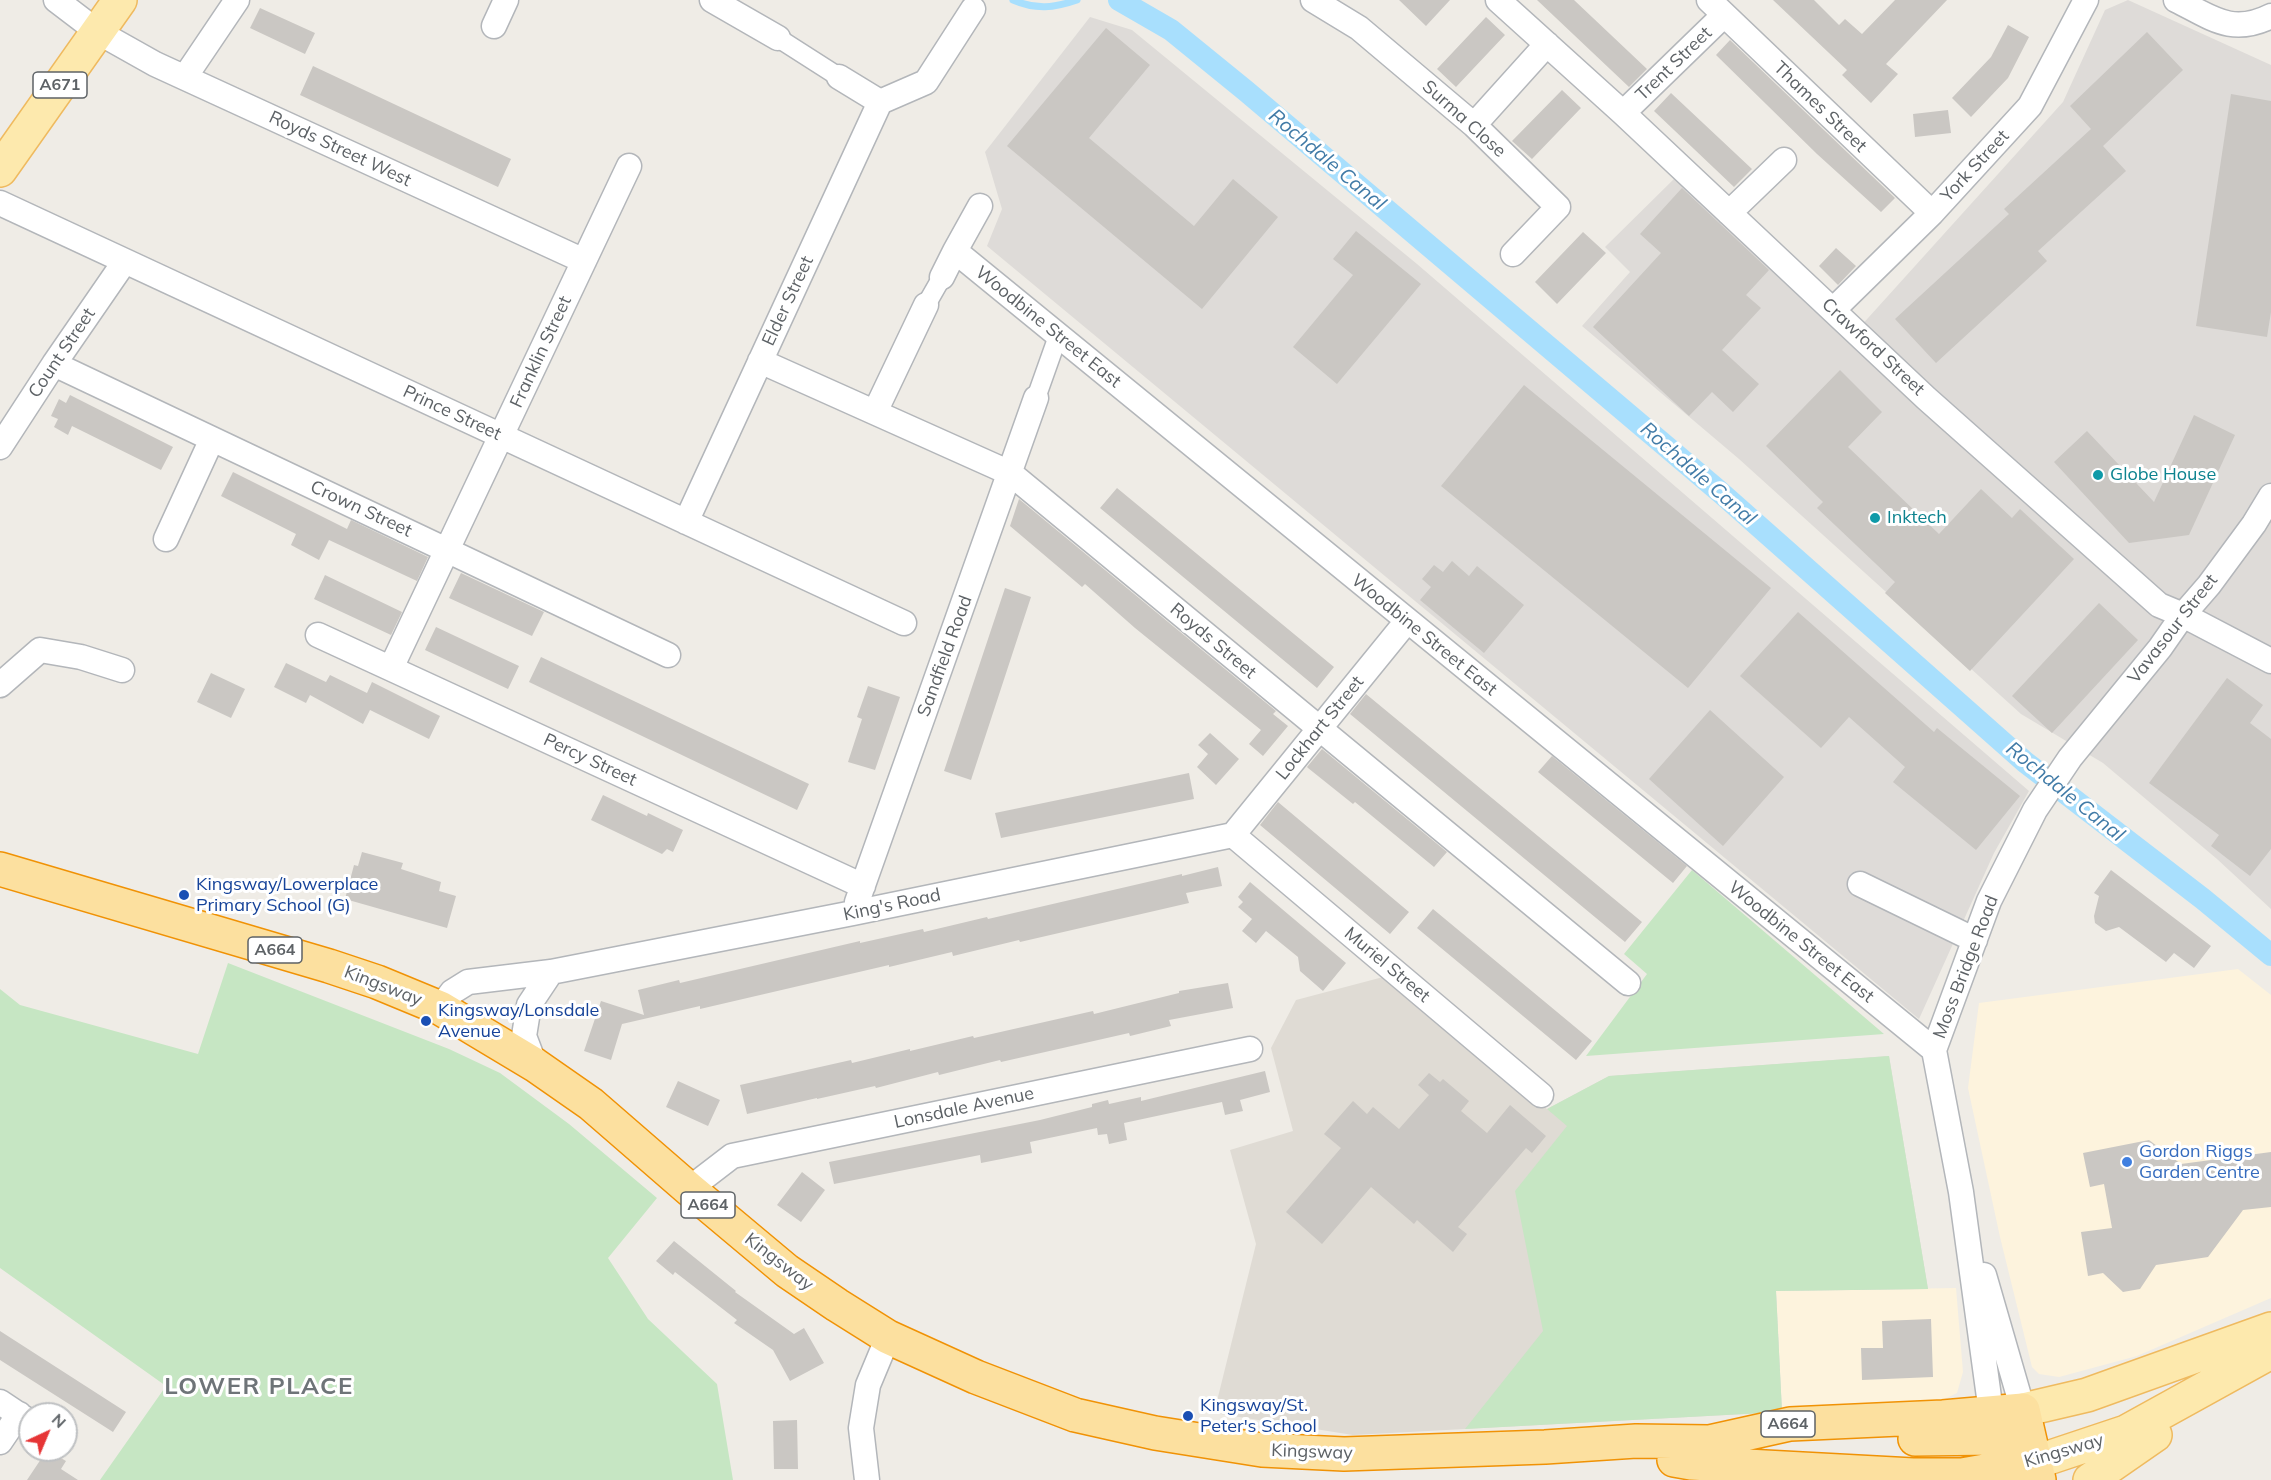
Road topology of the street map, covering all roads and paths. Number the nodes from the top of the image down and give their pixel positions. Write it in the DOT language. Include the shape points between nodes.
graph roads {
  1 [pos="56,0"];
  2 [pos="120,0"];
  3 [pos="237,0"];
  4 [pos="506,0"];
  5 [pos="713,0"];
  6 [pos="1313,0"];
  7 [pos="1498,0"];
  8 [pos="2086,0"];
  9 [pos="2176,0"];
  10 [pos="1716,8"];
  11 [pos="973,9"];
  12 [pos="2271,16"];
  13 [pos="494,26"];
  14 [pos="98,32"];
  15 [pos="778,38"];
  16 [pos="1547,44"];
  17 [pos="185,77"];
  18 [pos="839,77"];
  19 [pos="880,102"];
  20 [pos="1623,113"];
  21 [pos="1474,125"];
  22 [pos="1785,160"];
  23 [pos="629,166"];
  24 [pos="0,170"];
  25 [pos="0,203"];
  26 [pos="980,206"];
  27 [pos="1729,213"];
  28 [pos="1932,213"];
  29 [pos="955,251"];
  30 [pos="1513,254"];
  31 [pos="125,261"];
  32 [pos="584,261"];
  33 [pos="942,277"];
  34 [pos="926,305"];
  35 [pos="1833,310"];
  36 [pos="1058,336"];
  37 [pos="760,361"];
  38 [pos="54,364"];
  39 [pos="1036,398"];
  40 [pos="875,412"];
  41 [pos="501,436"];
  42 [pos="212,439"];
  43 [pos="0,447"];
  44 [pos="1010,473"];
  45 [pos="2271,496"];
  46 [pos="686,522"];
  47 [pos="166,539"];
  48 [pos="447,550"];
  49 [pos="2183,615"];
  50 [pos="1407,621"];
  51 [pos="903,623"];
  52 [pos="318,635"];
  53 [pos="669,655"];
  54 [pos="2271,661"];
  55 [pos="391,668"];
  56 [pos="122,670"];
  57 [pos="0,685"];
  58 [pos="1319,729"];
  59 [pos="2070,758"];
  60 [pos="1233,835"];
  61 [pos="0,869"];
  62 [pos="1860,884"];
  63 [pos="863,886"];
  64 [pos="853,913"];
  65 [pos="1975,940"];
  66 [pos="551,972"];
  67 [pos="1628,983"];
  68 [pos="440,1008"];
  69 [pos="1250,1049"];
  70 [pos="1934,1050"];
  71 [pos="535,1065"];
  72 [pos="1541,1095"];
  73 [pos="689,1189"];
  74 [pos="2271,1329"];
  75 [pos="888,1337"];
  76 [pos="2271,1352"];
  77 [pos="16,1413"];
  78 [pos="2155,1416"];
  79 [pos="2006,1440"];
  80 [pos="0,1442"];
  81 [pos="1586,1444"];
  82 [pos="2038,1471"];
  83 [pos="1917,1477"];
  84 [pos="867,1480"];
  85 [pos="2090,1480"];
  1 -- 14 [label="street, Royds Street West"];
  2 -- 14 [label="main road, A671"];
  3 -- 17 [label="street"];
  4 -- 13 [label="street"];
  5 -- 15 [label="street"];
  6 -- 21 [label="street, Surma Close" via="1359,28"];
  7 -- 16 [label="street, Crawford Street"];
  8 -- 28 [label="street, York Street" via="2030,106"];
  9 -- 12 [label="street" via="2228,25 2247,25"];
  10 -- 20 [label="street, Trent Street"];
  10 -- 28 [label="street, Thames Street"];
  11 -- 19 [label="street" via="926,82"];
  14 -- 17 [label="street, Royds Street West"];
  14 -- 24 [label="main road, A671"];
  15 -- 18 [label="street"];
  16 -- 20 [label="street, Crawford Street"];
  16 -- 21 [label="street"];
  17 -- 32 [label="street, Royds Street West"];
  18 -- 19 [label="street"];
  19 -- 37 [label="street, Elder Street"];
  20 -- 27 [label="street, Crawford Street"];
  21 -- 30 [label="street, Surma Close" via="1558,207"];
  22 -- 27 [label="street"];
  23 -- 32 [label="street, Franklin Street"];
  25 -- 31 [label="street, Prince Street"];
  26 -- 29 [label="street"];
  27 -- 35 [label="street, Crawford Street"];
  28 -- 35 [label="street, York Street"];
  29 -- 33 [label="street"];
  29 -- 36 [label="street, Woodbine Street East"];
  31 -- 38 [label="street, Count Street"];
  31 -- 41 [label="street, Prince Street"];
  32 -- 41 [label="street, Franklin Street"];
  33 -- 34 [label="street"];
  34 -- 40 [label="street"];
  35 -- 49 [label="street, Crawford Street" via="2159,605"];
  36 -- 39 [label="street"];
  36 -- 50 [label="street, Woodbine Street East"];
  37 -- 40 [label="street, Royds Street"];
  37 -- 46 [label="street, Elder Street"];
  38 -- 42 [label="street, Crown Street"];
  38 -- 43 [label="street, Count Street"];
  39 -- 44 [label="street, Sandfield Road"];
  40 -- 44 [label="street, Royds Street"];
  41 -- 46 [label="street, Prince Street"];
  41 -- 48 [label="street, Franklin Street"];
  42 -- 47 [label="street"];
  42 -- 48 [label="street, Crown Street"];
  44 -- 58 [label="street, Royds Street"];
  44 -- 63 [label="street, Sandfield Road"];
  45 -- 49 [label="street, Vavasour Street" via="2209,585"];
  46 -- 51 [label="street, Prince Street"];
  48 -- 53 [label="street, Crown Street"];
  48 -- 55 [label="street, Franklin Street"];
  49 -- 54 [label="street, Crawford Street"];
  49 -- 59 [label="street, Vavasour Street"];
  50 -- 58 [label="street, Lockhart Street"];
  50 -- 70 [label="street, Woodbine Street East"];
  52 -- 55 [label="street, Percy Street"];
  55 -- 63 [label="street, Percy Street"];
  56 -- 57 [label="street" via="40,650"];
  58 -- 60 [label="street, Lockhart Street"];
  58 -- 67 [label="street, Royds Street"];
  59 -- 65 [label="street, Moss Bridge Road" via="2035,810 1989,901"];
  60 -- 64 [label="street, King's Road"];
  60 -- 72 [label="street, Muriel Street"];
  61 -- 68 [label="highway, Kingsway / A664" via="329,966"];
  62 -- 65 [label="street"];
  63 -- 64 [label="street, Sandfield Road"];
  64 -- 66 [label="street, King's Road"];
  65 -- 70 [label="street, Moss Bridge Road"];
  66 -- 68 [label="street, King's Road" via="468,982 452,992"];
  66 -- 71 [label="street" via="529,1005 524,1036"];
  68 -- 71 [label="highway, Kingsway / A664"];
  69 -- 73 [label="street, Lonsdale Avenue" via="732,1156"];
  70 -- 79 [label="street, Moss Bridge Road"];
  71 -- 73 [label="highway, Kingsway / A664" via="591,1104"];
  73 -- 75 [label="highway, Kingsway / A664" via="787,1270"];
  74 -- 79 [label="main road, Kingsway / A664" via="2087,1395"];
  75 -- 81 [label="highway, Kingsway / A664" via="976,1377 1075,1415 1262,1450 1344,1454"];
  75 -- 84 [label="street" via="868,1386 861,1428"];
  76 -- 78 [label="main road, Kingsway / A664"];
  76 -- 85 [label="main road, A664" via="2209,1403 2141,1443"];
  77 -- 80 [label="street"];
  78 -- 79 [label="main road, A664" via="2093,1433"];
  78 -- 82 [label="main road, Kingsway / A664"];
  79 -- 81 [label="highway, Kingsway / A664" via="1943,1417 1790,1424 1709,1442"];
  79 -- 82 [label="highway, A664" via="2015,1444"];
  79 -- 83 [label="highway, Kingsway / A664" via="1962,1475"];
  81 -- 83 [label="highway, Kingsway / A664" via="1691,1463"];
}
